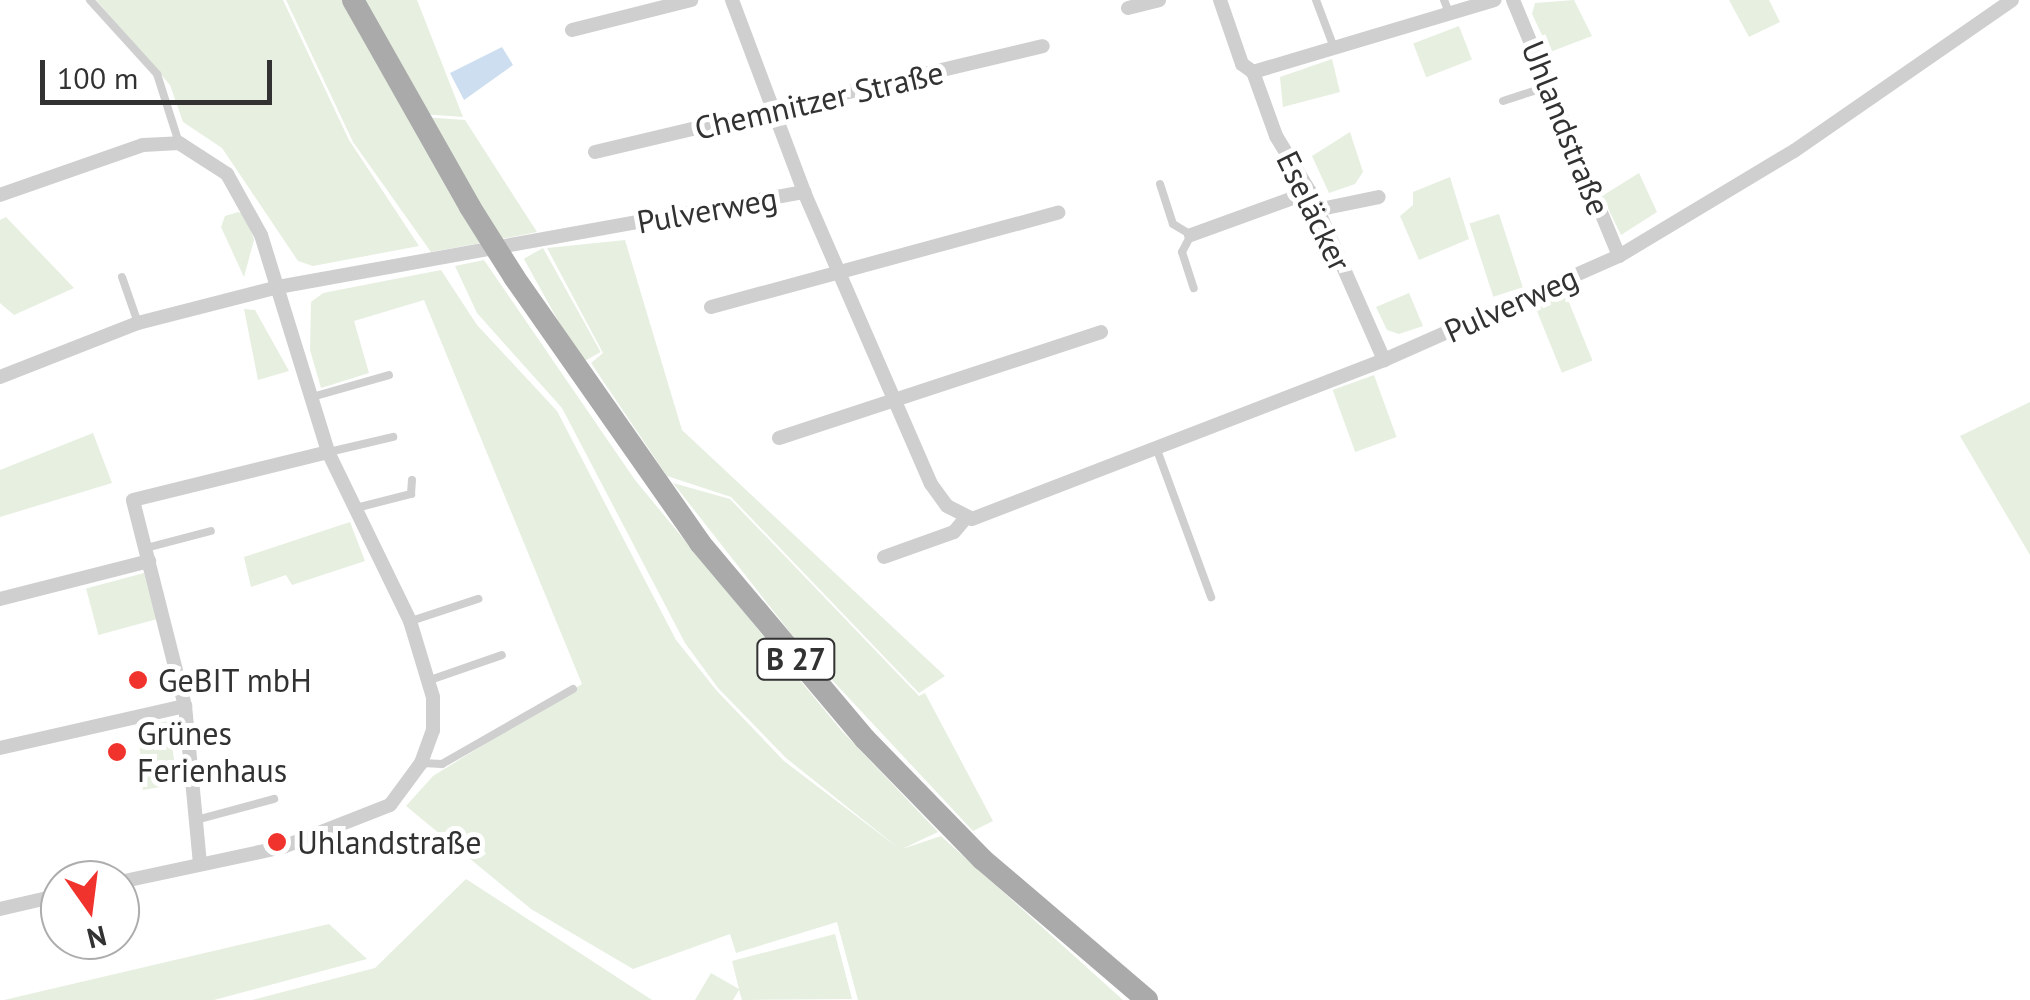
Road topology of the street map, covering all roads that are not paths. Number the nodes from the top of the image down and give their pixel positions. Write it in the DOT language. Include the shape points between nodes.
graph roads {
  1 [pos="90,0"];
  2 [pos="353,0"];
  3 [pos="690,0"];
  4 [pos="732,0"];
  5 [pos="1159,0"];
  6 [pos="1220,0"];
  7 [pos="1316,0"];
  8 [pos="1494,0"];
  9 [pos="1514,0"];
  10 [pos="2012,0"];
  11 [pos="1446,5"];
  12 [pos="1128,8"];
  13 [pos="572,30"];
  14 [pos="1332,44"];
  15 [pos="1043,46"];
  16 [pos="1248,68"];
  17 [pos="1549,86"];
  18 [pos="1503,101"];
  19 [pos="772,114"];
  20 [pos="179,143"];
  21 [pos="595,152"];
  22 [pos="1160,184"];
  23 [pos="804,192"];
  24 [pos="1310,192"];
  25 [pos="0,195"];
  26 [pos="1379,197"];
  27 [pos="1316,210"];
  28 [pos="1058,214"];
  29 [pos="1191,235"];
  30 [pos="1619,256"];
  31 [pos="840,270"];
  32 [pos="122,276"];
  33 [pos="278,287"];
  34 [pos="1194,288"];
  35 [pos="711,307"];
  36 [pos="138,323"];
  37 [pos="1101,332"];
  38 [pos="1384,360"];
  39 [pos="390,375"];
  40 [pos="0,376"];
  41 [pos="312,397"];
  42 [pos="893,400"];
  43 [pos="393,438"];
  44 [pos="779,438"];
  45 [pos="1157,450"];
  46 [pos="328,452"];
  47 [pos="412,480"];
  48 [pos="354,508"];
  49 [pos="966,519"];
  50 [pos="211,530"];
  51 [pos="147,554"];
  52 [pos="884,557"];
  53 [pos="1211,596"];
  54 [pos="0,599"];
  55 [pos="478,599"];
  56 [pos="410,621"];
  57 [pos="502,655"];
  58 [pos="430,680"];
  59 [pos="572,689"];
  60 [pos="186,706"];
  61 [pos="0,748"];
  62 [pos="422,763"];
  63 [pos="274,800"];
  64 [pos="196,820"];
  65 [pos="200,864"];
  66 [pos="140,878"];
  67 [pos="40,900"];
  68 [pos="0,910"];
  69 [pos="1146,1000"];
  1 -- 20 [label="lane" via="157,74"];
  2 -- 69 [label="main road, B 27, bridge" via="514,277 700,544 865,739 982,859"];
  3 -- 13 [label="street"];
  4 -- 19 [label="street"];
  5 -- 12 [label="street"];
  6 -- 16 [label="street, Eseläcker"];
  7 -- 14 [label="lane"];
  8 -- 11 [label="street"];
  9 -- 17 [label="street, Uhlandstraße"];
  10 -- 30 [label="street, Pulverweg" via="1794,151"];
  11 -- 14 [label="street"];
  14 -- 16 [label="street"];
  15 -- 19 [label="street, Chemnitzer Straße"];
  16 -- 24 [label="street, Eseläcker" via="1276,136"];
  17 -- 18 [label="lane"];
  17 -- 30 [label="street, Uhlandstraße"];
  19 -- 21 [label="street, Chemnitzer Straße"];
  19 -- 23 [label="street"];
  20 -- 25 [label="street" via="143,145"];
  20 -- 33 [label="street" via="228,174 261,235"];
  22 -- 29 [label="lane" via="1173,224"];
  23 -- 31 [label="street, Pulverweg"];
  23 -- 33 [label="street, Pulverweg"];
  24 -- 27 [label="street, Eseläcker"];
  24 -- 29 [label="street"];
  26 -- 27 [label="street"];
  27 -- 38 [label="street, Eseläcker"];
  28 -- 31 [label="street"];
  29 -- 34 [label="lane" via="1182,252"];
  30 -- 38 [label="street, Pulverweg"];
  31 -- 35 [label="street"];
  31 -- 42 [label="street, Pulverweg"];
  32 -- 36 [label="lane"];
  33 -- 36 [label="street, Pulverweg"];
  33 -- 41 [label="street"];
  36 -- 40 [label="street, Pulverweg"];
  37 -- 42 [label="street"];
  38 -- 45 [label="street, Pulverweg"];
  39 -- 41 [label="lane"];
  41 -- 46 [label="street"];
  42 -- 44 [label="street"];
  42 -- 49 [label="street, Pulverweg" via="931,484"];
  43 -- 46 [label="lane"];
  45 -- 49 [label="street, Pulverweg"];
  45 -- 53 [label="lane"];
  46 -- 48 [label="street"];
  46 -- 51 [label="street" via="134,500"];
  47 -- 48 [label="lane" via="411,494"];
  48 -- 56 [label="street"];
  49 -- 52 [label="street, Pulverweg" via="954,532"];
  50 -- 51 [label="lane"];
  51 -- 54 [label="street"];
  51 -- 60 [label="street"];
  55 -- 56 [label="lane"];
  56 -- 58 [label="street"];
  57 -- 58 [label="lane"];
  58 -- 62 [label="street" via="433,730"];
  59 -- 62 [label="lane" via="442,764"];
  60 -- 61 [label="street"];
  60 -- 64 [label="street"];
  62 -- 65 [label="street" via="390,805 345,828"];
  63 -- 64 [label="lane"];
  64 -- 65 [label="street"];
  65 -- 66 [label="street"];
  67 -- 68 [label="street"];
}
